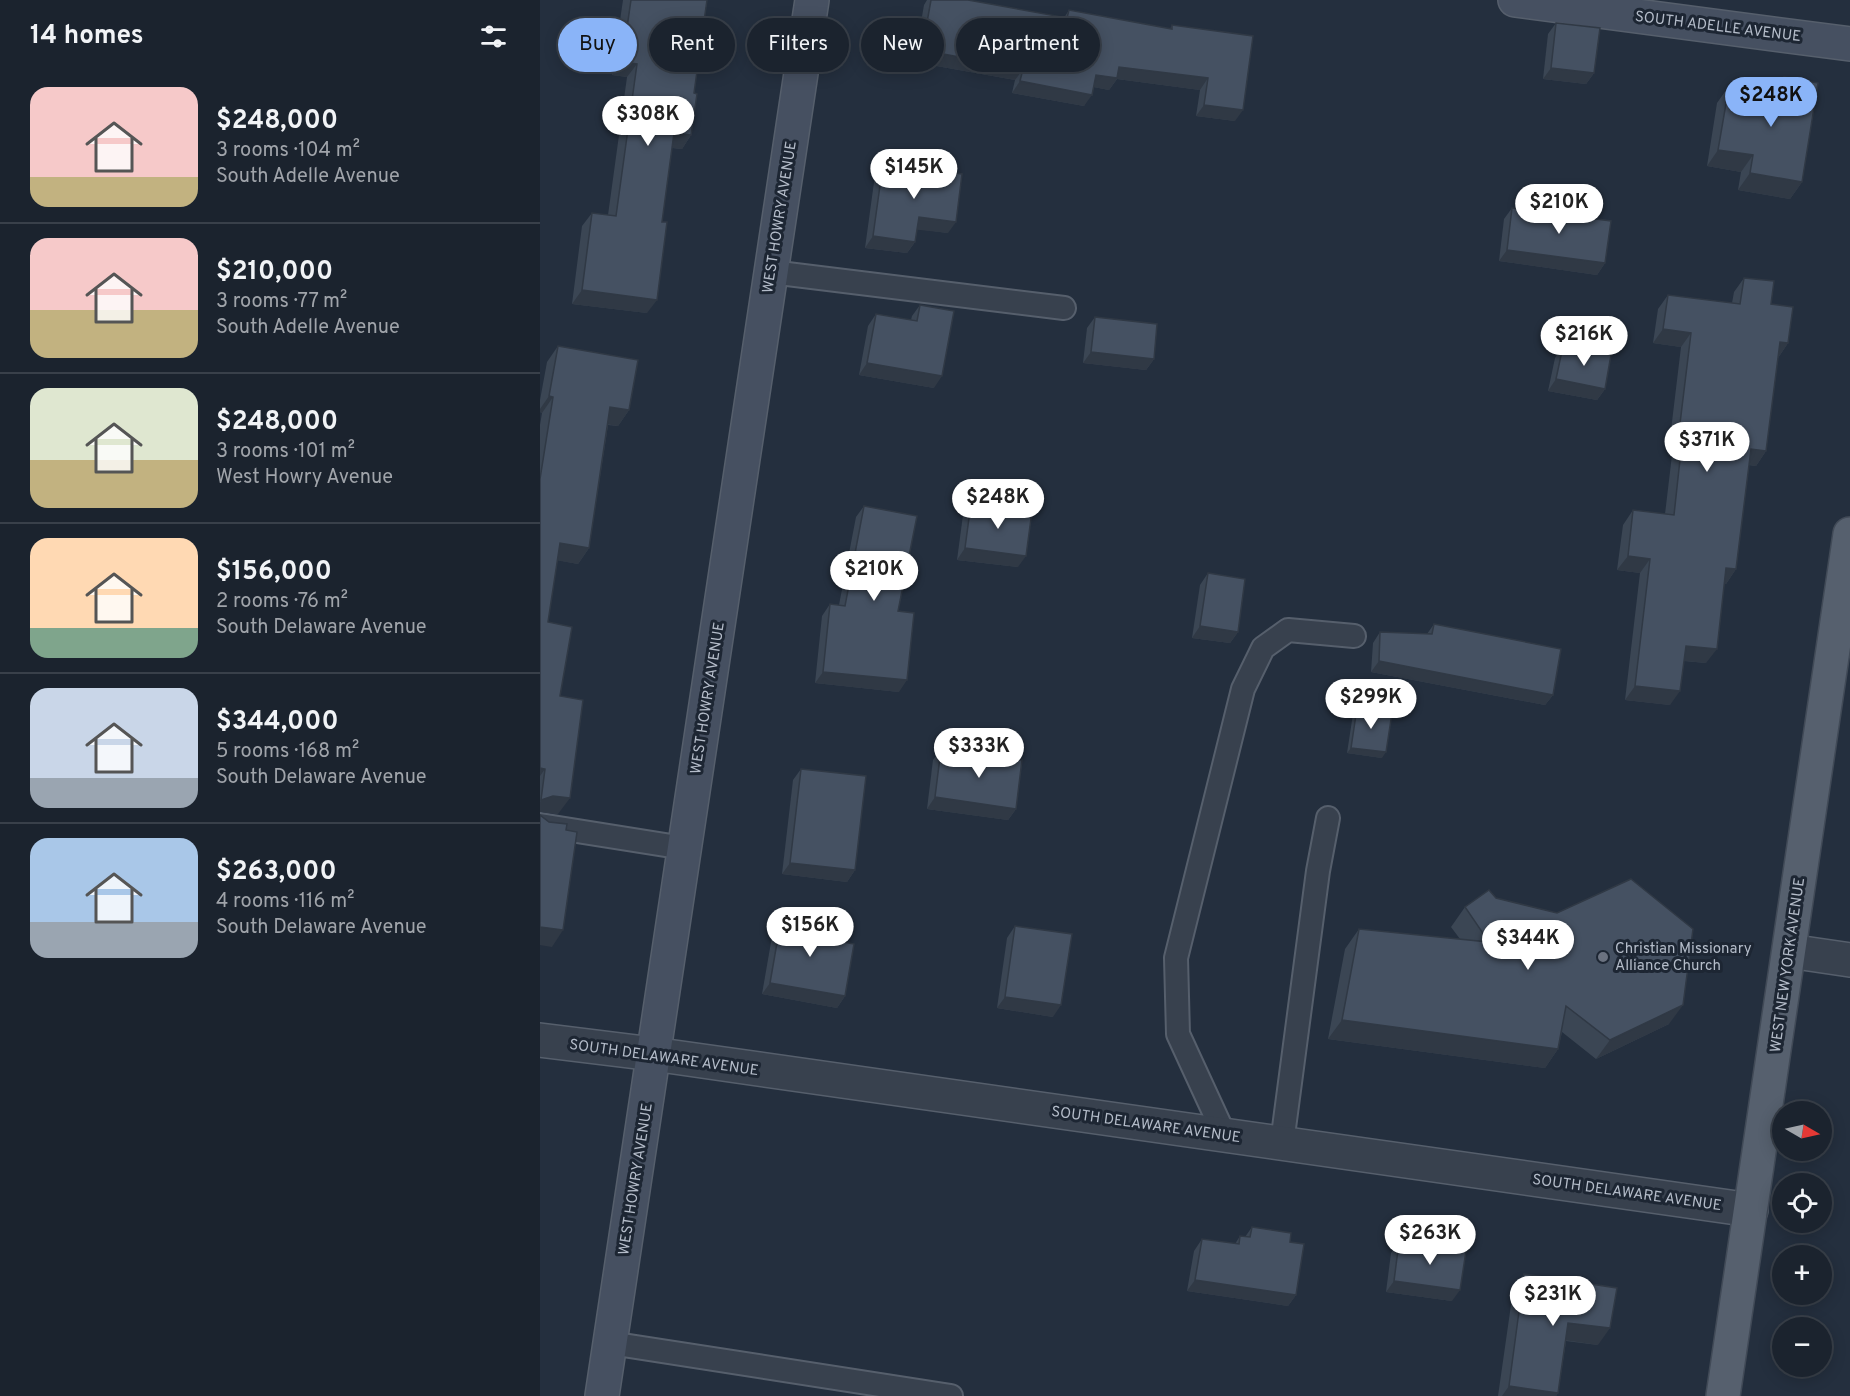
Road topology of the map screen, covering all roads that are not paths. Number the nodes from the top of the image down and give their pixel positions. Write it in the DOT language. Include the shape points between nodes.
graph roads {
  1 [pos="812,0"];
  2 [pos="1515,0"];
  3 [pos="1850,44"];
  4 [pos="771,272"];
  5 [pos="1064,308"];
  6 [pos="1850,534"];
  7 [pos="1354,636"];
  8 [pos="1328,818"];
  9 [pos="540,825"];
  10 [pos="684,848"];
  11 [pos="1789,951"];
  12 [pos="1850,960"];
  13 [pos="540,1040"];
  14 [pos="653,1054"];
  15 [pos="1225,1136"];
  16 [pos="1282,1143"];
  17 [pos="1751,1210"];
  18 [pos="610,1343"];
  19 [pos="602,1396"];
  20 [pos="951,1396"];
  21 [pos="1724,1396"];
  1 -- 4 [label="street, WEST HOWRY AVENUE"];
  2 -- 3 [label="street, SOUTH ADELLE AVENUE"];
  4 -- 5 [label="lane"];
  4 -- 10 [label="street, WEST HOWRY AVENUE"];
  6 -- 11 [label="main road, WEST NEW YORK AVENUE"];
  7 -- 15 [label="lane" via="1288,630 1263,648 1243,689 1176,958 1178,1034"];
  8 -- 16 [label="lane"];
  9 -- 10 [label="lane"];
  10 -- 14 [label="street, WEST HOWRY AVENUE"];
  11 -- 12 [label="street"];
  11 -- 17 [label="main road, WEST NEW YORK AVENUE"];
  13 -- 14 [label="street, SOUTH DELAWARE AVENUE"];
  14 -- 15 [label="street, SOUTH DELAWARE AVENUE"];
  14 -- 18 [label="street, WEST HOWRY AVENUE"];
  15 -- 16 [label="street, SOUTH DELAWARE AVENUE"];
  16 -- 17 [label="street, SOUTH DELAWARE AVENUE"];
  17 -- 21 [label="main road, WEST NEW YORK AVENUE"];
  18 -- 19 [label="street, WEST HOWRY AVENUE"];
  18 -- 20 [label="lane"];
}
